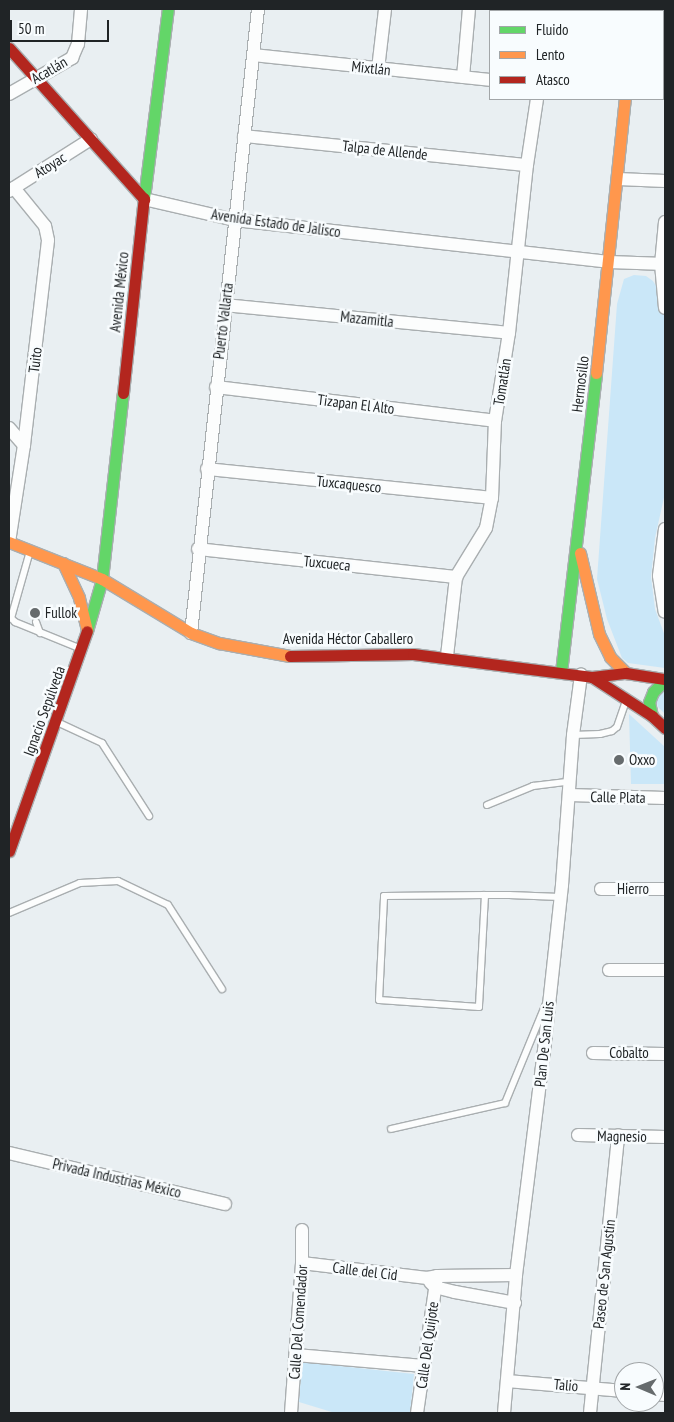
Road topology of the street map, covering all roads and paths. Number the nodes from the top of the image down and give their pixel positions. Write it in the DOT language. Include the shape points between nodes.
graph roads {
  1 [pos="81,9"];
  2 [pos="168,9"];
  3 [pos="258,9"];
  4 [pos="385,9"];
  5 [pos="469,9"];
  6 [pos="9,48"];
  7 [pos="253,55"];
  8 [pos="378,69"];
  9 [pos="463,77"];
  10 [pos="36,78"];
  11 [pos="489,80"];
  12 [pos="9,94"];
  13 [pos="537,100"];
  14 [pos="625,100"];
  15 [pos="244,136"];
  16 [pos="91,139"];
  17 [pos="527,165"];
  18 [pos="618,179"];
  19 [pos="665,181"];
  20 [pos="11,189"];
  21 [pos="144,198"];
  22 [pos="235,220"];
  23 [pos="665,222"];
  24 [pos="518,252"];
  25 [pos="609,262"];
  26 [pos="663,264"];
  27 [pos="225,305"];
  28 [pos="665,308"];
  29 [pos="509,333"];
  30 [pos="216,387"];
  31 [pos="495,421"];
  32 [pos="9,428"];
  33 [pos="24,444"];
  34 [pos="207,469"];
  35 [pos="492,498"];
  36 [pos="665,529"];
  37 [pos="577,537"];
  38 [pos="9,542"];
  39 [pos="30,550"];
  40 [pos="198,550"];
  41 [pos="63,563"];
  42 [pos="456,577"];
  43 [pos="102,578"];
  44 [pos="665,612"];
  45 [pos="36,622"];
  46 [pos="88,632"];
  47 [pos="40,633"];
  48 [pos="191,633"];
  49 [pos="82,649"];
  50 [pos="447,656"];
  51 [pos="561,672"];
  52 [pos="626,673"];
  53 [pos="586,676"];
  54 [pos="665,679"];
  55 [pos="626,701"];
  56 [pos="652,716"];
  57 [pos="56,721"];
  58 [pos="665,728"];
  59 [pos="573,735"];
  60 [pos="570,781"];
  61 [pos="570,795"];
  62 [pos="665,798"];
  63 [pos="487,805"];
  64 [pos="149,816"];
  65 [pos="9,851"];
  66 [pos="601,888"];
  67 [pos="665,889"];
  68 [pos="485,895"];
  69 [pos="560,897"];
  70 [pos="9,913"];
  71 [pos="609,970"];
  72 [pos="665,970"];
  73 [pos="222,989"];
  74 [pos="550,996"];
  75 [pos="593,1053"];
  76 [pos="665,1054"];
  77 [pos="391,1129"];
  78 [pos="578,1135"];
  79 [pos="618,1135"];
  80 [pos="665,1137"];
  81 [pos="9,1153"];
  82 [pos="226,1204"];
  83 [pos="302,1230"];
  84 [pos="302,1264"];
  85 [pos="516,1276"];
  86 [pos="433,1280"];
  87 [pos="515,1303"];
  88 [pos="296,1355"];
  89 [pos="424,1366"];
  90 [pos="507,1381"];
  91 [pos="592,1388"];
  92 [pos="614,1390"];
  93 [pos="292,1413"];
  94 [pos="417,1413"];
  95 [pos="504,1413"];
  96 [pos="590,1413"];
  1 -- 10 [label="street, Acatlán" via="78,44 72,58"];
  2 -- 21 [label="main road, Avenida México"];
  3 -- 7 [label="street, Puerto Vallarta"];
  4 -- 8 [label="street"];
  5 -- 9 [label="street"];
  6 -- 10 [label="main road"];
  7 -- 8 [label="street, Mixtlán"];
  7 -- 15 [label="street, Puerto Vallarta"];
  8 -- 9 [label="street, Mixtlán"];
  9 -- 11 [label="street, Mixtlán"];
  10 -- 12 [label="street, Acatlán"];
  10 -- 16 [label="main road"];
  13 -- 17 [label="street, Tomatlán"];
  14 -- 18 [label="main road, Hermosillo"];
  15 -- 17 [label="street, Talpa de Allende"];
  15 -- 22 [label="street, Puerto Vallarta"];
  16 -- 20 [label="street, Atoyac"];
  16 -- 21 [label="main road"];
  17 -- 24 [label="street, Tomatlán"];
  18 -- 19 [label="street"];
  18 -- 25 [label="main road, Hermosillo"];
  20 -- 33 [label="street, Tuito" via="45,226 48,240"];
  21 -- 22 [label="street, Avenida Estado de Jalisco"];
  21 -- 43 [label="main road, Avenida México"];
  22 -- 24 [label="street, Avenida Estado de Jalisco"];
  22 -- 27 [label="street, Puerto Vallarta"];
  23 -- 26 [label="street"];
  24 -- 25 [label="street, Avenida Estado de Jalisco"];
  24 -- 29 [label="street, Tomatlán"];
  25 -- 26 [label="street, Avenida Estado de Jalisco"];
  25 -- 37 [label="main road, Hermosillo"];
  26 -- 28 [label="street"];
  27 -- 29 [label="street, Mazamitla"];
  27 -- 30 [label="street, Puerto Vallarta"];
  29 -- 31 [label="street, Tomatlán"];
  30 -- 31 [label="street, Tizapan El Alto"];
  30 -- 34 [label="street, Puerto Vallarta"];
  31 -- 35 [label="street, Tomatlán"];
  32 -- 33 [label="street"];
  33 -- 38 [label="street, Tuito"];
  34 -- 35 [label="street, Tuxcaquesco"];
  34 -- 40 [label="street, Puerto Vallarta"];
  35 -- 42 [label="street, Tomatlán" via="486,528"];
  36 -- 44 [label="street" via="659,576"];
  37 -- 51 [label="main road, Hermosillo"];
  37 -- 52 [label="main road" via="599,634 614,661"];
  38 -- 39 [label="main road, Avenida Héctor Caballero"];
  39 -- 41 [label="main road, Avenida Héctor Caballero"];
  39 -- 47 [label="lane" via="10,614 15,622"];
  40 -- 42 [label="street, Tuxcueca"];
  40 -- 48 [label="street, Puerto Vallarta"];
  41 -- 43 [label="main road, Avenida Héctor Caballero"];
  41 -- 46 [label="main road" via="79,598"];
  42 -- 50 [label="street, Tomatlán"];
  43 -- 46 [label="main road, Ignacio Sepúlveda"];
  43 -- 48 [label="main road, Avenida Héctor Caballero"];
  45 -- 47 [label="lane"];
  46 -- 49 [label="main road, Ignacio Sepúlveda"];
  47 -- 49 [label="lane"];
  48 -- 50 [label="main road, Avenida Héctor Caballero" via="219,643 284,656"];
  49 -- 57 [label="main road, Ignacio Sepúlveda"];
  50 -- 51 [label="main road, Avenida Héctor Caballero"];
  51 -- 53 [label="main road, Avenida Héctor Caballero"];
  52 -- 53 [label="main road"];
  52 -- 54 [label="main road"];
  53 -- 55 [label="main road"];
  53 -- 59 [label="street, Plan De San Luis"];
  54 -- 56 [label="main road" via="649,702"];
  55 -- 56 [label="main road"];
  55 -- 59 [label="lane" via="617,727 612,731"];
  56 -- 58 [label="main road"];
  57 -- 64 [label="lane" via="102,744"];
  57 -- 65 [label="main road, Ignacio Sepúlveda"];
  59 -- 60 [label="street, Plan De San Luis"];
  60 -- 61 [label="street, Plan De San Luis"];
  60 -- 63 [label="lane" via="533,786"];
  61 -- 62 [label="street, Calle Plata"];
  61 -- 69 [label="street, Plan De San Luis"];
  66 -- 67 [label="street, Hierro"];
  68 -- 68 [label="lane" via="479,1007 379,1000 384,896"];
  68 -- 69 [label="lane"];
  69 -- 74 [label="street, Plan De San Luis"];
  70 -- 73 [label="lane" via="80,883 118,881 168,905"];
  71 -- 72 [label="street"];
  74 -- 77 [label="lane" via="505,1103"];
  74 -- 85 [label="street, Plan De San Luis"];
  75 -- 76 [label="street, Cobalto"];
  78 -- 79 [label="street, Magnesio"];
  79 -- 80 [label="street, Magnesio"];
  79 -- 91 [label="street, Paseo de San Agustin"];
  81 -- 82 [label="street, Privada Industrias México"];
  83 -- 84 [label="street, Calle Del Comendador"];
  84 -- 86 [label="street, Calle del Cid"];
  84 -- 88 [label="street, Calle Del Comendador"];
  85 -- 86 [label="street, Calle del Cid"];
  85 -- 87 [label="street, Plan De San Luis"];
  86 -- 87 [label="street, Calle del Cid"];
  86 -- 89 [label="street, Calle Del Quijote"];
  87 -- 90 [label="street, Plan De San Luis"];
  88 -- 89 [label="street"];
  88 -- 93 [label="street, Calle Del Comendador"];
  89 -- 94 [label="street, Calle Del Quijote"];
  90 -- 91 [label="street, Talio"];
  90 -- 95 [label="street, Plan De San Luis"];
  91 -- 92 [label="street, Talio"];
  91 -- 96 [label="street, Paseo de San Agustin"];
}
